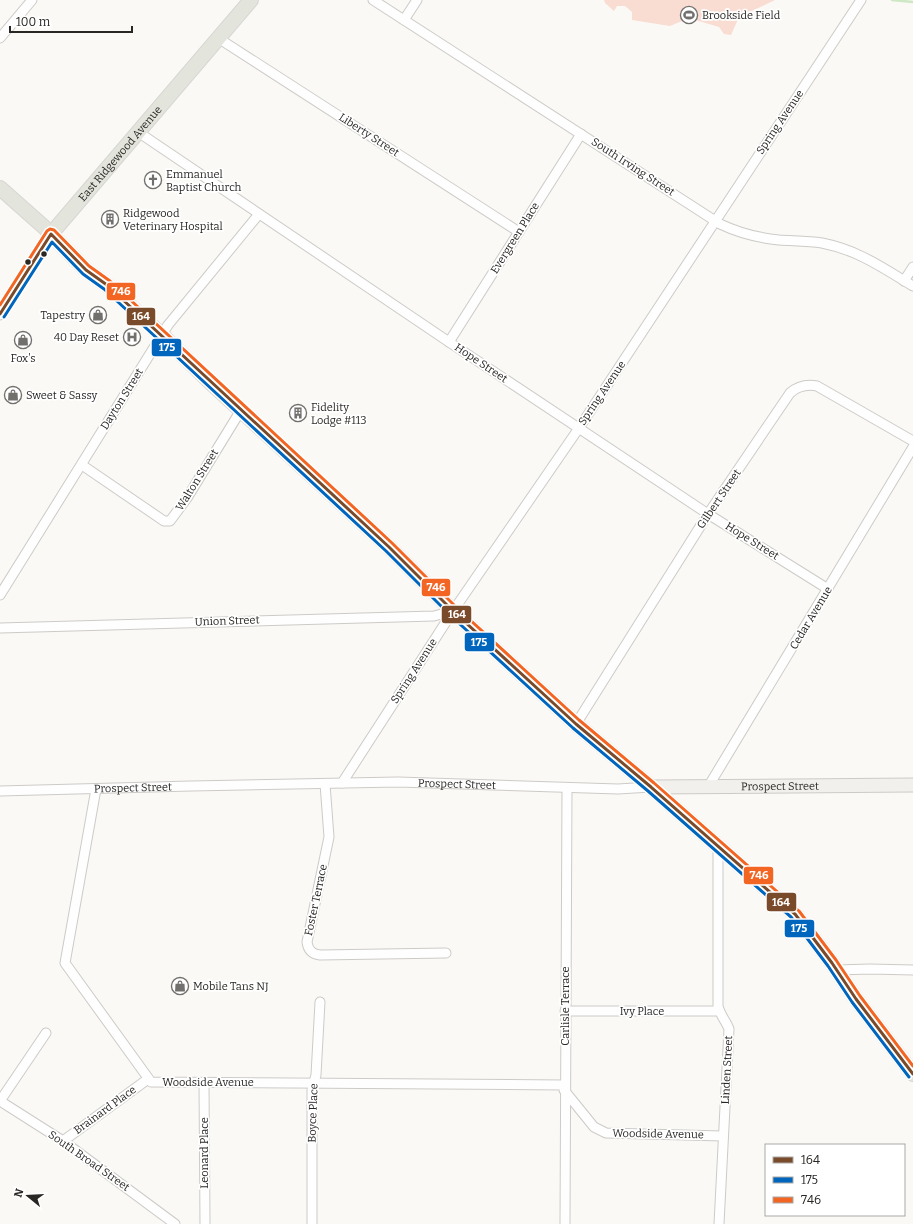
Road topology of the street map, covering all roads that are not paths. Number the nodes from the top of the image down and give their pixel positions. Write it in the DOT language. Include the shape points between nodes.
graph roads {
  1 [pos="32,0"];
  2 [pos="251,0"];
  3 [pos="373,0"];
  4 [pos="417,0"];
  5 [pos="860,2"];
  6 [pos="404,20"];
  7 [pos="0,38"];
  8 [pos="218,38"];
  9 [pos="138,132"];
  10 [pos="581,134"];
  11 [pos="0,188"];
  12 [pos="260,214"];
  13 [pos="715,220"];
  14 [pos="519,232"];
  15 [pos="51,234"];
  16 [pos="913,267"];
  17 [pos="904,281"];
  18 [pos="913,286"];
  19 [pos="0,314"];
  20 [pos="161,335"];
  21 [pos="449,342"];
  22 [pos="241,410"];
  23 [pos="579,428"];
  24 [pos="913,441"];
  25 [pos="913,447"];
  26 [pos="82,465"];
  27 [pos="708,514"];
  28 [pos="828,589"];
  29 [pos="0,595"];
  30 [pos="453,611"];
  31 [pos="0,628"];
  32 [pos="576,724"];
  33 [pos="342,783"];
  34 [pos="325,784"];
  35 [pos="913,785"];
  36 [pos="651,786"];
  37 [pos="708,787"];
  38 [pos="567,788"];
  39 [pos="96,789"];
  40 [pos="0,791"];
  41 [pos="718,847"];
  42 [pos="446,953"];
  43 [pos="837,970"];
  44 [pos="913,970"];
  45 [pos="320,1002"];
  46 [pos="565,1011"];
  47 [pos="719,1011"];
  48 [pos="46,1033"];
  49 [pos="913,1074"];
  50 [pos="148,1079"];
  51 [pos="204,1082"];
  52 [pos="313,1082"];
  53 [pos="564,1087"];
  54 [pos="0,1101"];
  55 [pos="723,1136"];
  56 [pos="63,1141"];
  57 [pos="176,1224"];
  58 [pos="205,1224"];
  59 [pos="312,1224"];
  60 [pos="565,1224"];
  61 [pos="719,1224"];
  1 -- 7 [label="street"];
  2 -- 8 [label="main road, East Ridgewood Avenue"];
  3 -- 6 [label="street, South Irving Street"];
  4 -- 6 [label="street"];
  5 -- 13 [label="street, Spring Avenue"];
  6 -- 10 [label="street, South Irving Street"];
  8 -- 9 [label="main road, East Ridgewood Avenue"];
  8 -- 14 [label="street, Liberty Street"];
  9 -- 12 [label="street, Hope Street"];
  9 -- 15 [label="main road, East Ridgewood Avenue"];
  10 -- 13 [label="street, South Irving Street"];
  10 -- 14 [label="street, Evergreen Place"];
  11 -- 15 [label="main road"];
  12 -- 20 [label="street, Dayton Street"];
  12 -- 21 [label="street, Hope Street"];
  13 -- 17 [label="street, South Irving Street" via="761,238 821,243 853,252 868,258"];
  13 -- 23 [label="street, Spring Avenue"];
  14 -- 21 [label="street, Evergreen Place"];
  15 -- 19 [label="street, East Ridgewood Avenue"];
  15 -- 20 [label="main road" via="86,270 107,285"];
  16 -- 17 [label="street"];
  17 -- 18 [label="street, South Irving Street"];
  20 -- 22 [label="main road"];
  20 -- 26 [label="street, Dayton Street"];
  21 -- 23 [label="street, Hope Street"];
  22 -- 26 [label="street, Walton Street" via="170,521 164,521"];
  22 -- 30 [label="main road" via="389,547"];
  23 -- 27 [label="street, Hope Street"];
  23 -- 30 [label="street, Spring Avenue"];
  24 -- 27 [label="street, Gilbert Street" via="823,388 802,386 790,393"];
  25 -- 28 [label="street, Cedar Avenue"];
  26 -- 29 [label="street, Dayton Street"];
  27 -- 28 [label="street, Hope Street"];
  27 -- 32 [label="street, Gilbert Street"];
  28 -- 37 [label="street, Cedar Avenue"];
  30 -- 31 [label="street, Union Street" via="434,616"];
  30 -- 32 [label="main road"];
  30 -- 33 [label="street, Spring Avenue"];
  32 -- 36 [label="main road"];
  33 -- 34 [label="street, Prospect Street"];
  33 -- 38 [label="street, Prospect Street" via="398,782"];
  34 -- 39 [label="street, Prospect Street"];
  34 -- 42 [label="street, Foster Terrace" via="329,837 307,942 311,952 320,955"];
  35 -- 37 [label="main road, Prospect Street"];
  36 -- 37 [label="main road, Prospect Street"];
  36 -- 38 [label="street, Prospect Street" via="618,789"];
  36 -- 41 [label="main road"];
  38 -- 46 [label="street, Carlisle Terrace"];
  39 -- 40 [label="street, Prospect Street"];
  39 -- 50 [label="street, Woodside Avenue" via="65,963"];
  41 -- 43 [label="main road" via="795,914"];
  41 -- 47 [label="street, Linden Street"];
  43 -- 44 [label="street"];
  43 -- 49 [label="main road"];
  45 -- 52 [label="street, Boyce Place" via="316,1075"];
  46 -- 47 [label="street, Ivy Place"];
  46 -- 53 [label="street, Carlisle Terrace"];
  47 -- 55 [label="street, Linden Street" via="729,1030"];
  48 -- 54 [label="street"];
  50 -- 51 [label="street, Woodside Avenue" via="151,1082"];
  50 -- 56 [label="street, Brainard Place"];
  51 -- 52 [label="street, Woodside Avenue"];
  51 -- 58 [label="street, Leonard Place"];
  52 -- 53 [label="street, Woodside Avenue"];
  52 -- 59 [label="street, Boyce Place"];
  53 -- 55 [label="street, Woodside Avenue" via="594,1127 606,1133"];
  53 -- 60 [label="street, Carlisle Terrace"];
  54 -- 56 [label="street, South Broad Street"];
  55 -- 61 [label="street, Linden Street"];
  56 -- 57 [label="street, South Broad Street"];
}
